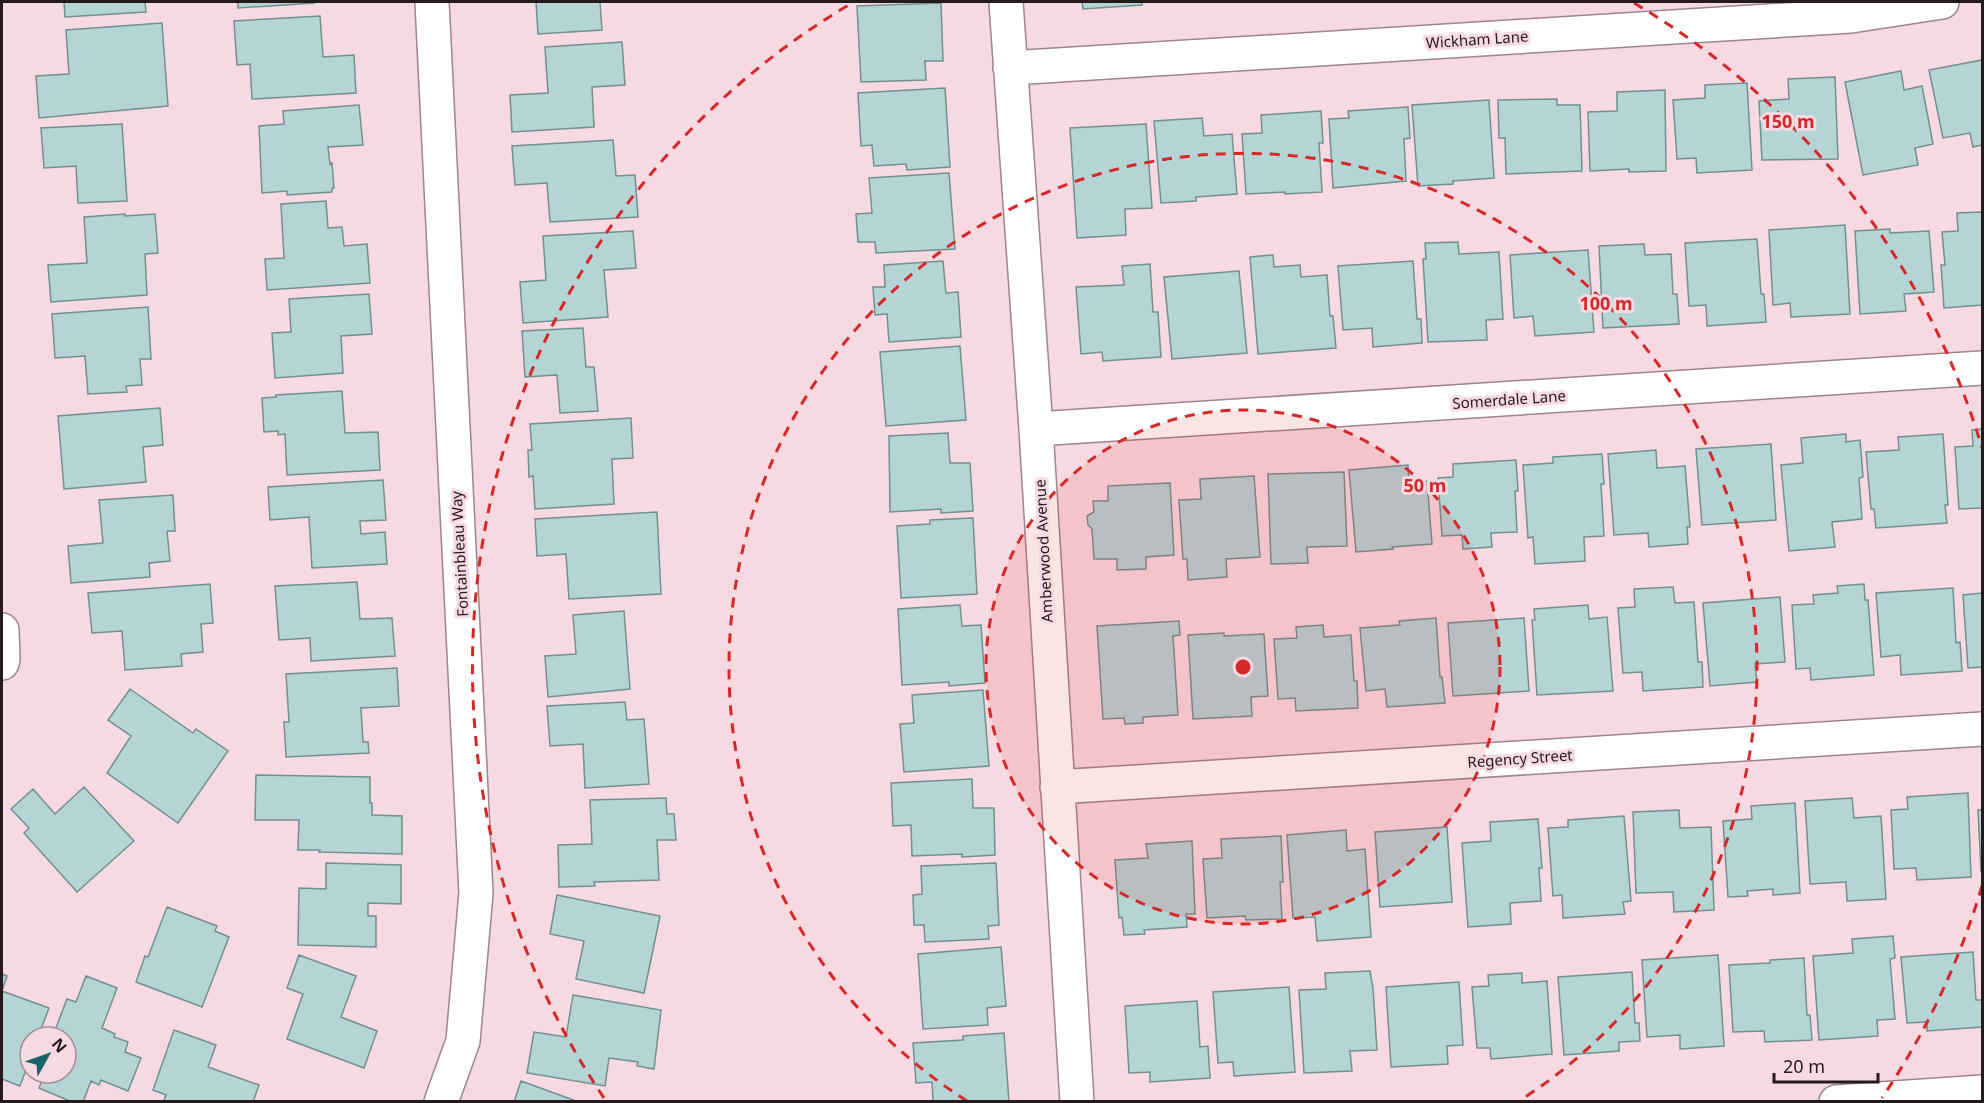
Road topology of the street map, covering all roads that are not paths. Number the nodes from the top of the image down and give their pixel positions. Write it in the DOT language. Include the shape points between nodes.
graph roads {
  1 [pos="432,2"];
  2 [pos="1006,2"];
  3 [pos="1942,2"];
  4 [pos="1010,68"];
  5 [pos="1983,368"];
  6 [pos="1036,429"];
  7 [pos="2,630"];
  8 [pos="2,663"];
  9 [pos="1983,729"];
  10 [pos="1057,787"];
  11 [pos="1983,1092"];
  12 [pos="441,1101"];
  13 [pos="1077,1101"];
  14 [pos="1836,1101"];
  1 -- 12 [label="street, Fontainbleau Way" via="476,893 463,1041"];
  2 -- 4 [label="street, Amberwood Avenue"];
  3 -- 4 [label="street, Wickham Lane" via="1851,16"];
  4 -- 6 [label="street, Amberwood Avenue"];
  5 -- 6 [label="street, Somerdale Lane"];
  6 -- 10 [label="street, Amberwood Avenue"];
  7 -- 8 [label="street"];
  9 -- 10 [label="street, Regency Street"];
  10 -- 13 [label="street, Amberwood Avenue"];
  11 -- 14 [label="street"];
}
